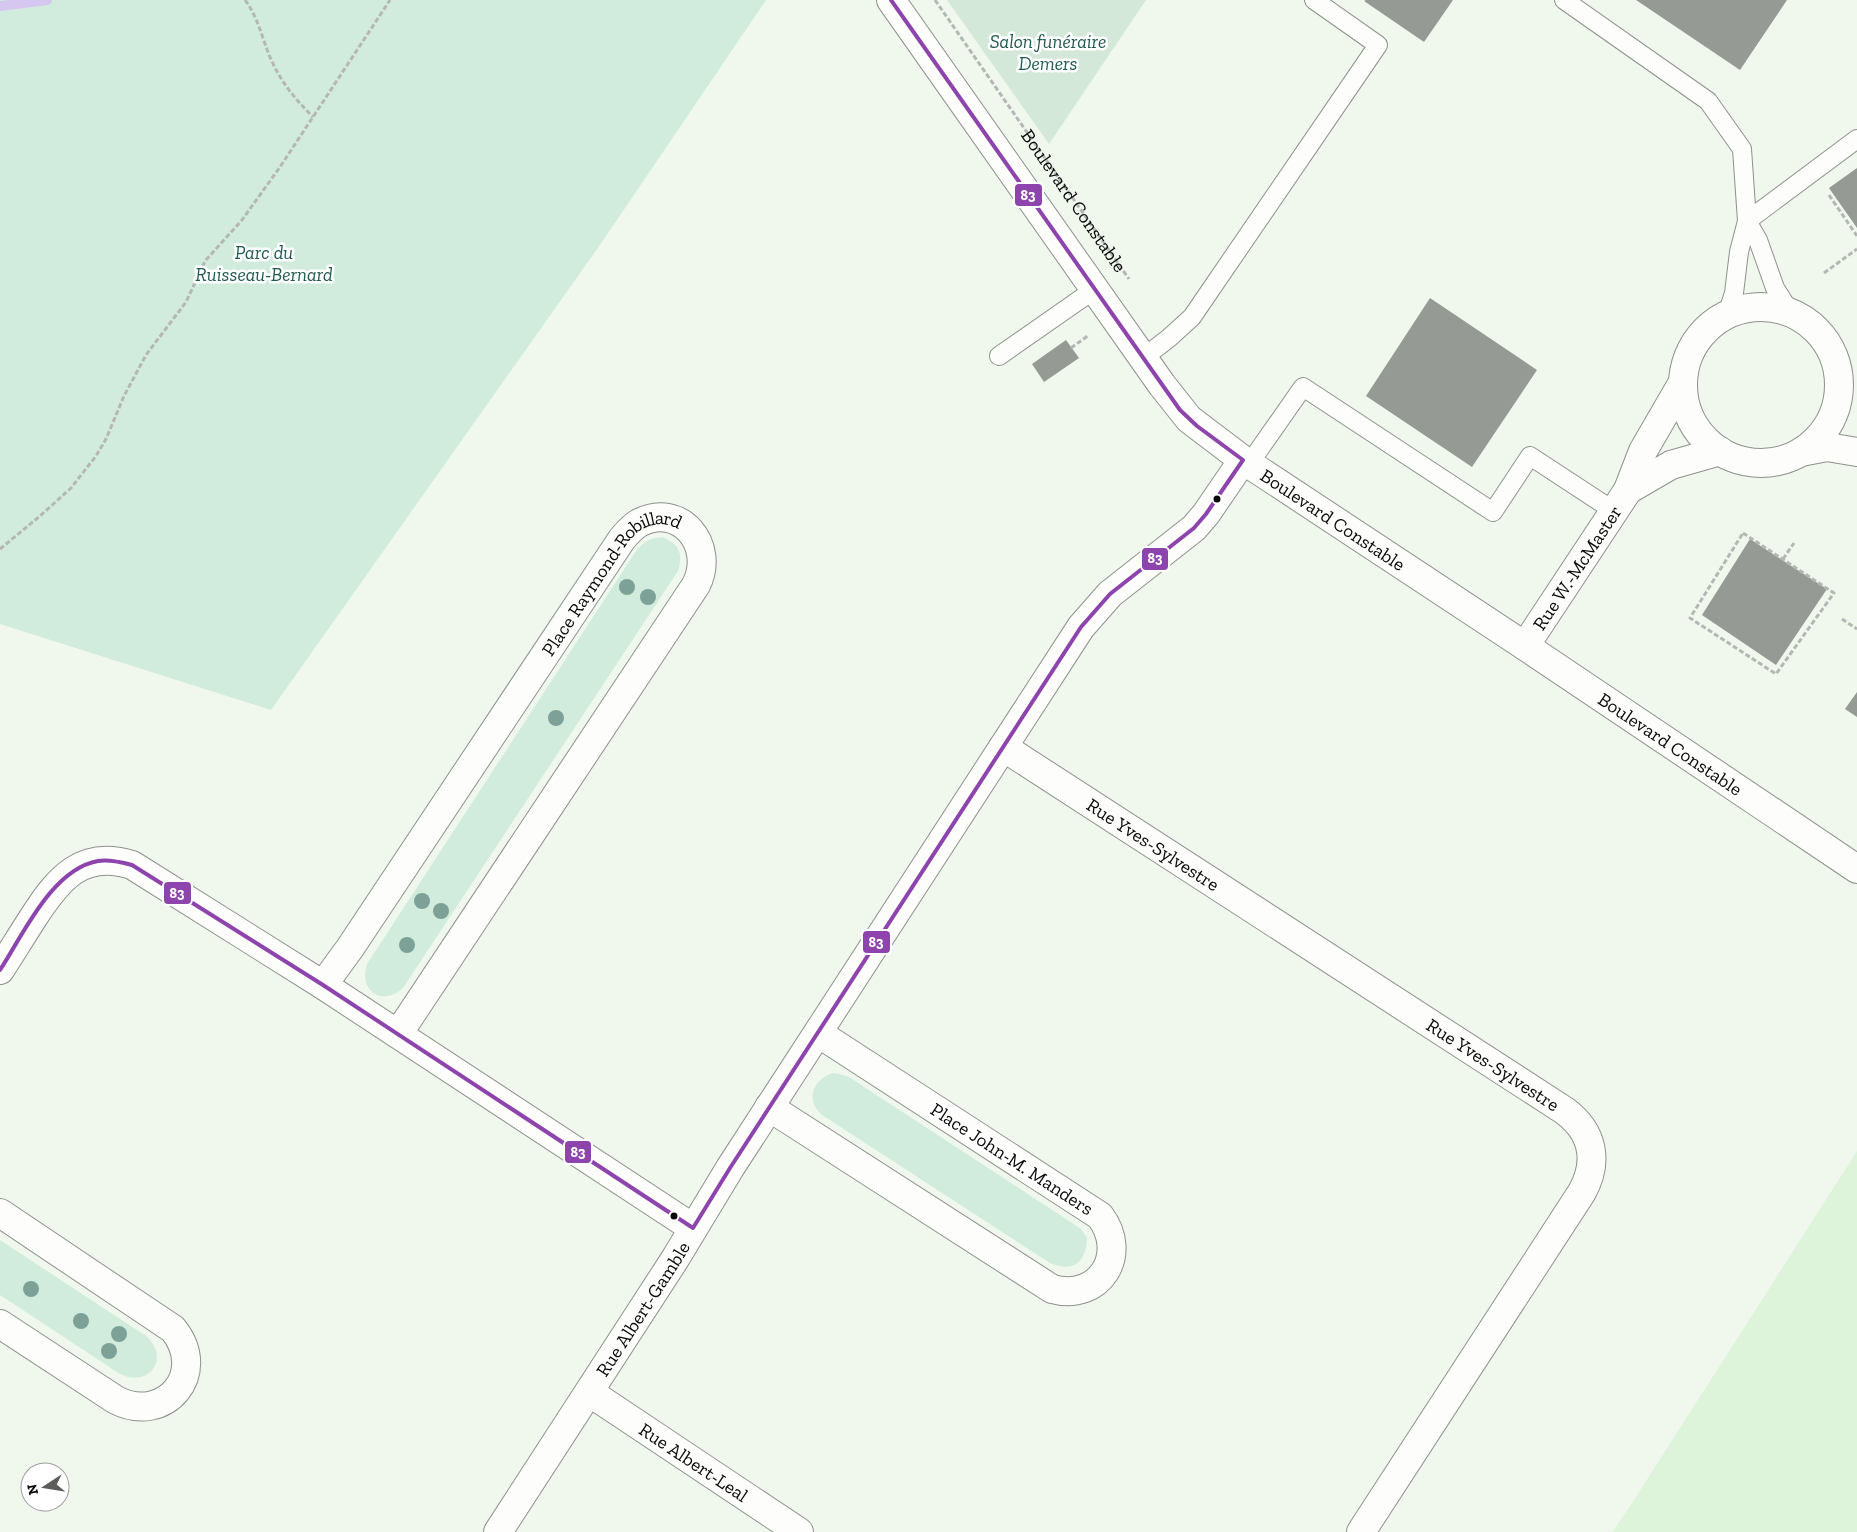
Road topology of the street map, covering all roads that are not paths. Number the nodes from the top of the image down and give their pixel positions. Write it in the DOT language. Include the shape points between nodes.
graph roads {
  1 [pos="892,0"];
  2 [pos="1314,0"];
  3 [pos="1564,0"];
  4 [pos="1857,139"];
  5 [pos="1747,221"];
  6 [pos="1095,289"];
  7 [pos="1790,312"];
  8 [pos="1727,314"];
  9 [pos="999,356"];
  10 [pos="1143,358"];
  11 [pos="1837,369"];
  12 [pos="1683,382"];
  13 [pos="1857,402"];
  14 [pos="1720,452"];
  15 [pos="1801,452"];
  16 [pos="1857,452"];
  17 [pos="1246,462"];
  18 [pos="1621,500"];
  19 [pos="1525,646"];
  20 [pos="1003,747"];
  21 [pos="1857,869"];
  22 [pos="0,970"];
  23 [pos="323,985"];
  24 [pos="818,1033"];
  25 [pos="398,1034"];
  26 [pos="770,1107"];
  27 [pos="0,1213"];
  28 [pos="693,1228"];
  29 [pos="0,1324"];
  30 [pos="589,1392"];
  31 [pos="498,1532"];
  32 [pos="799,1532"];
  33 [pos="1361,1532"];
  1 -- 6 [label="street, Boulevard Constable"];
  2 -- 10 [label="lane" via="1378,44 1192,317"];
  3 -- 5 [label="lane" via="1708,101 1742,149"];
  4 -- 5 [label="lane"];
  5 -- 7 [label="lane" via="1758,240 1775,288"];
  5 -- 8 [label="lane"];
  6 -- 9 [label="lane"];
  6 -- 10 [label="street, Boulevard Constable"];
  7 -- 8 [label="street" via="1768,307 1747,308"];
  7 -- 11 [label="street" via="1812,326 1828,345"];
  8 -- 12 [label="street" via="1698,338 1688,355"];
  10 -- 17 [label="street, Boulevard Constable" via="1180,410"];
  11 -- 13 [label="street"];
  11 -- 15 [label="street" via="1838,393 1832,416 1819,436"];
  12 -- 14 [label="street" via="1689,416 1702,436"];
  12 -- 18 [label="street, Rue W.-McMaster" via="1643,451"];
  14 -- 15 [label="street" via="1739,460 1760,463 1781,460"];
  14 -- 18 [label="street, Rue W.-McMaster" via="1671,465"];
  15 -- 16 [label="street" via="1827,447"];
  17 -- 18 [label="lane" via="1303,387 1493,512 1530,456"];
  17 -- 19 [label="street, Boulevard Constable"];
  17 -- 20 [label="street, Rue Albert-Gamble" via="1194,528 1122,584 1090,615"];
  18 -- 19 [label="street, Rue W.-McMaster"];
  19 -- 21 [label="street, Boulevard Constable"];
  20 -- 24 [label="street, Rue Albert-Gamble"];
  20 -- 33 [label="street, Rue Yves-Sylvestre" via="1565,1111 1580,1124 1585,1134 1592,1163 1582,1192"];
  22 -- 23 [label="street" via="60,880 78,867 111,860 142,870"];
  23 -- 25 [label="street"];
  23 -- 25 [label="street, Place Raymond-Robillard" via="622,539 646,520 663,518 680,523 694,534 702,551 702,568 696,585"];
  24 -- 26 [label="street, Rue Albert-Gamble"];
  24 -- 26 [label="street, Place John-M. Manders" via="1100,1216 1112,1240 1107,1268 1096,1282 1079,1291 1052,1289"];
  25 -- 28 [label="street"];
  26 -- 28 [label="street, Rue Albert-Gamble"];
  27 -- 29 [label="street" via="173,1329 180,1337 186,1355 185,1374 176,1391 162,1403 134,1407 116,1400"];
  28 -- 30 [label="street, Rue Albert-Gamble"];
  30 -- 31 [label="street, Rue Albert-Gamble"];
  30 -- 32 [label="street, Rue Albert-Leal"];
}
